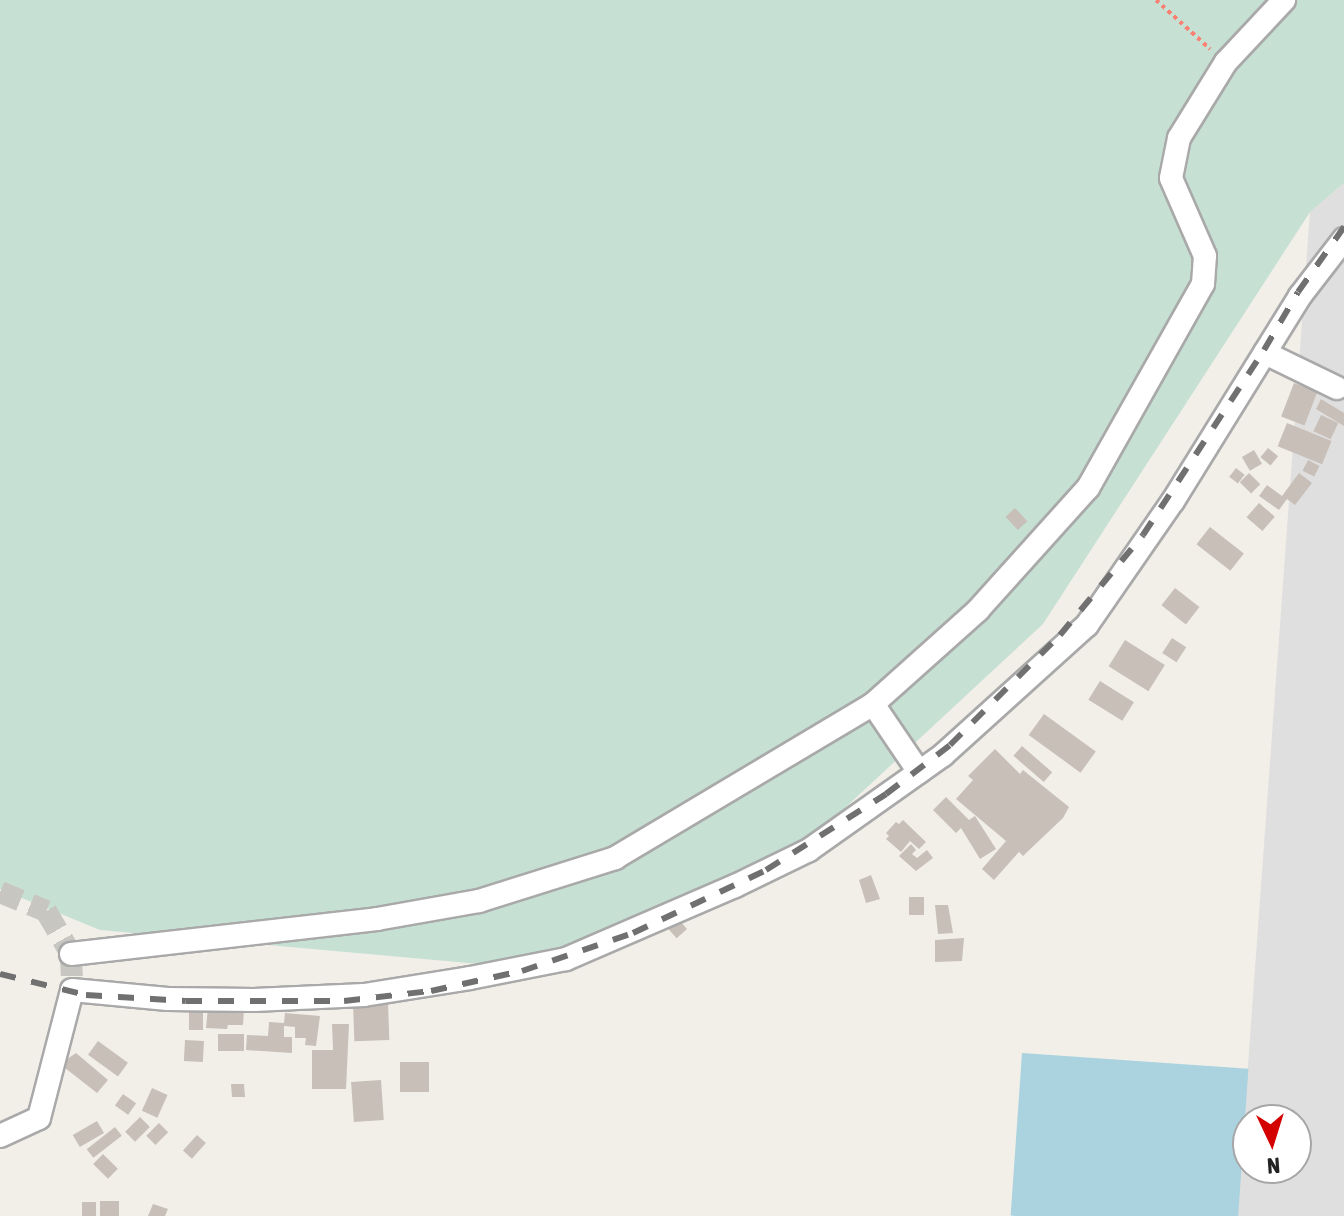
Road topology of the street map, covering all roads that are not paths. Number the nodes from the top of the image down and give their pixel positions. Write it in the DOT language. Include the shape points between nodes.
graph roads {
  1 [pos="1284,0"];
  2 [pos="1344,239"];
  3 [pos="1265,353"];
  4 [pos="1337,388"];
  5 [pos="873,704"];
  6 [pos="919,772"];
  7 [pos="71,954"];
  8 [pos="0,1136"];
  1 -- 5 [label="street" via="1226,62 1179,138 1171,178 1205,256 1203,284 1088,488 978,610"];
  2 -- 3 [label="street"];
  3 -- 4 [label="street"];
  3 -- 6 [label="street" via="1173,501 1087,625"];
  5 -- 6 [label="street"];
  5 -- 7 [label="street" via="615,858 479,901 377,919"];
  6 -- 8 [label="street" via="809,850 566,959 364,995 168,999 72,990 39,1118"];
}
